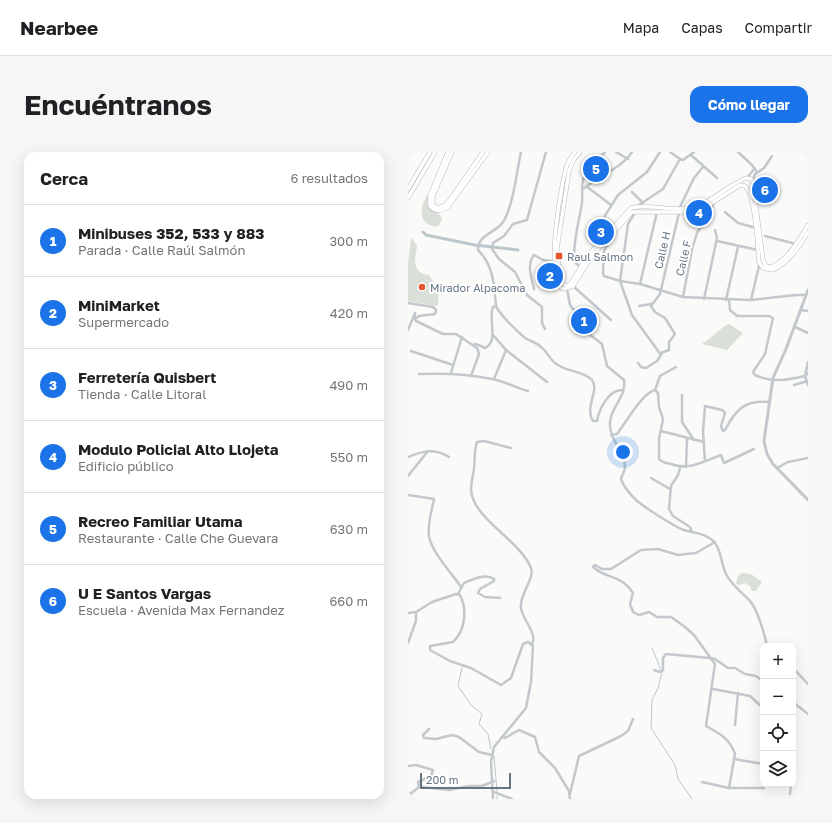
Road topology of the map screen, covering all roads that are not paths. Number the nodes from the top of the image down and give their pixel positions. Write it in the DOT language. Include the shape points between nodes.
graph roads {
  1 [pos="430,152"];
  2 [pos="436,152"];
  3 [pos="448,152"];
  4 [pos="452,152"];
  5 [pos="484,152"];
  6 [pos="488,152"];
  7 [pos="521,152"];
  8 [pos="546,152"];
  9 [pos="575,152"];
  10 [pos="580,152"];
  11 [pos="605,152"];
  12 [pos="616,152"];
  13 [pos="632,152"];
  14 [pos="660,152"];
  15 [pos="670,152"];
  16 [pos="694,152"];
  17 [pos="738,152"];
  18 [pos="691,155"];
  19 [pos="772,156"];
  20 [pos="628,159"];
  21 [pos="680,159"];
  22 [pos="570,163"];
  23 [pos="703,167"];
  24 [pos="754,169"];
  25 [pos="756,172"];
  26 [pos="717,178"];
  27 [pos="747,178"];
  28 [pos="752,181"];
  29 [pos="586,186"];
  30 [pos="408,189"];
  31 [pos="582,189"];
  32 [pos="458,191"];
  33 [pos="632,192"];
  34 [pos="408,198"];
  35 [pos="712,201"];
  36 [pos="643,203"];
  37 [pos="612,205"];
  38 [pos="636,209"];
  39 [pos="657,211"];
  40 [pos="679,211"];
  41 [pos="725,212"];
  42 [pos="808,225"];
  43 [pos="758,228"];
  44 [pos="715,230"];
  45 [pos="808,232"];
  46 [pos="608,234"];
  47 [pos="765,236"];
  48 [pos="717,241"];
  49 [pos="598,245"];
  50 [pos="798,245"];
  51 [pos="738,247"];
  52 [pos="760,250"];
  53 [pos="556,262"];
  54 [pos="762,264"];
  55 [pos="581,268"];
  56 [pos="620,281"];
  57 [pos="640,284"];
  58 [pos="573,286"];
  59 [pos="567,288"];
  60 [pos="534,289"];
  61 [pos="808,290"];
  62 [pos="661,291"];
  63 [pos="806,295"];
  64 [pos="683,297"];
  65 [pos="704,299"];
  66 [pos="727,300"];
  67 [pos="751,300"];
  68 [pos="408,303"];
  69 [pos="651,304"];
  70 [pos="496,306"];
  71 [pos="639,306"];
  72 [pos="801,310"];
  73 [pos="808,312"];
  74 [pos="415,319"];
  75 [pos="611,320"];
  76 [pos="795,327"];
  77 [pos="545,329"];
  78 [pos="408,330"];
  79 [pos="808,333"];
  80 [pos="493,334"];
  81 [pos="462,337"];
  82 [pos="473,345"];
  83 [pos="506,350"];
  84 [pos="411,351"];
  85 [pos="660,354"];
  86 [pos="808,362"];
  87 [pos="638,363"];
  88 [pos="453,365"];
  89 [pos="676,367"];
  90 [pos="451,373"];
  91 [pos="808,373"];
  92 [pos="419,374"];
  93 [pos="471,376"];
  94 [pos="805,376"];
  95 [pos="494,379"];
  96 [pos="772,380"];
  97 [pos="547,382"];
  98 [pos="808,382"];
  99 [pos="794,385"];
  100 [pos="624,390"];
  101 [pos="655,390"];
  102 [pos="528,391"];
  103 [pos="682,395"];
  104 [pos="769,402"];
  105 [pos="661,431"];
  106 [pos="611,436"];
  107 [pos="687,438"];
  108 [pos="694,440"];
  109 [pos="704,442"];
  110 [pos="511,448"];
  111 [pos="754,449"];
  112 [pos="428,451"];
  113 [pos="408,457"];
  114 [pos="448,457"];
  115 [pos="808,458"];
  116 [pos="705,461"];
  117 [pos="680,468"];
  118 [pos="686,468"];
  119 [pos="777,468"];
  120 [pos="408,476"];
  121 [pos="651,478"];
  122 [pos="670,489"];
  123 [pos="408,495"];
  124 [pos="808,500"];
  125 [pos="692,532"];
  126 [pos="715,542"];
  127 [pos="461,587"];
  128 [pos="458,594"];
  129 [pos="500,598"];
  130 [pos="416,612"];
  131 [pos="408,613"];
  132 [pos="408,643"];
  133 [pos="767,643"];
  134 [pos="532,644"];
  135 [pos="710,658"];
  136 [pos="654,670"];
  137 [pos="796,671"];
  138 [pos="760,679"];
  139 [pos="808,684"];
  140 [pos="712,689"];
  141 [pos="738,693"];
  142 [pos="796,704"];
  143 [pos="760,705"];
  144 [pos="808,714"];
  145 [pos="633,719"];
  146 [pos="735,726"];
  147 [pos="429,729"];
  148 [pos="502,737"];
  149 [pos="492,755"];
  150 [pos="734,759"];
  151 [pos="760,763"];
  152 [pos="408,766"];
  153 [pos="494,781"];
  154 [pos="702,782"];
  155 [pos="420,786"];
  156 [pos="791,787"];
  157 [pos="729,788"];
  158 [pos="764,788"];
  159 [pos="494,792"];
  160 [pos="408,794"];
  161 [pos="790,794"];
  162 [pos="570,795"];
  163 [pos="493,799"];
  164 [pos="512,799"];
  165 [pos="570,799"];
  1 -- 30 [label="main road"];
  2 -- 34 [label="main road"];
  3 -- 32 [label="main road" via="430,195 429,204 434,210 442,211 448,207"];
  4 -- 32 [label="main road" via="433,196 433,205 438,208 444,206"];
  5 -- 32 [label="main road"];
  6 -- 32 [label="main road"];
  7 -- 70 [label="street" via="508,212 500,226 484,237 478,246 491,269"];
  8 -- 77 [label="street" via="529,217 513,224 492,247 499,259 515,272 527,296 542,307 542,323"];
  9 -- 22 [label="main road"];
  10 -- 22 [label="main road"];
  11 -- 31 [label="street" via="585,174"];
  12 -- 20 [label="street"];
  13 -- 20 [label="street"];
  14 -- 37 [label="street" via="647,172 618,195"];
  15 -- 21 [label="street"];
  16 -- 18 [label="street"];
  17 -- 24 [label="street"];
  18 -- 21 [label="street"];
  18 -- 23 [label="street"];
  19 -- 25 [label="street" via="764,168"];
  20 -- 29 [label="street"];
  21 -- 36 [label="street" via="663,189"];
  22 -- 53 [label="main road" via="554,244"];
  23 -- 26 [label="street"];
  23 -- 40 [label="street, Calle H" via="694,178"];
  24 -- 25 [label="street"];
  24 -- 27 [label="street"];
  25 -- 28 [label="street"];
  27 -- 28 [label="main road"];
  27 -- 35 [label="main road"];
  28 -- 43 [label="main road"];
  29 -- 31 [label="street"];
  29 -- 37 [label="street"];
  31 -- 55 [label="street" via="574,255 575,263"];
  33 -- 36 [label="street"];
  35 -- 40 [label="main road"];
  35 -- 43 [label="main road" via="740,186 745,186"];
  35 -- 64 [label="street, Calle F" via="713,206 697,233 692,249"];
  36 -- 38 [label="street"];
  37 -- 49 [label="street" via="594,237"];
  38 -- 39 [label="main road"];
  38 -- 40 [label="main road"];
  38 -- 46 [label="main road"];
  38 -- 56 [label="street" via="628,224"];
  39 -- 40 [label="main road"];
  39 -- 57 [label="street"];
  40 -- 62 [label="street, Calle H"];
  41 -- 43 [label="street" via="738,223"];
  42 -- 50 [label="main road"];
  43 -- 52 [label="main road"];
  44 -- 48 [label="street"];
  45 -- 50 [label="main road"];
  46 -- 49 [label="main road"];
  46 -- 56 [label="street" via="612,237 605,247 604,276"];
  47 -- 50 [label="street"];
  48 -- 51 [label="street"];
  48 -- 65 [label="street"];
  49 -- 55 [label="main road"];
  50 -- 54 [label="main road" via="774,266"];
  51 -- 52 [label="street"];
  51 -- 66 [label="street"];
  52 -- 54 [label="main road"];
  53 -- 59 [label="main road" via="557,285"];
  53 -- 60 [label="street" via="543,260 534,255 530,270"];
  54 -- 67 [label="street" via="759,266"];
  55 -- 58 [label="main road"];
  55 -- 59 [label="main road"];
  56 -- 57 [label="street"];
  56 -- 85 [label="street" via="630,310"];
  57 -- 62 [label="street"];
  58 -- 59 [label="main road"];
  58 -- 75 [label="street"];
  59 -- 100 [label="street" via="570,305 581,319 585,331 603,346 606,363 624,380"];
  61 -- 63 [label="street"];
  62 -- 64 [label="street"];
  62 -- 69 [label="street"];
  63 -- 67 [label="street"];
  63 -- 72 [label="street"];
  64 -- 65 [label="street"];
  65 -- 66 [label="street"];
  66 -- 67 [label="street"];
  66 -- 96 [label="street" via="730,310 737,316 773,318 765,354 753,372 759,377"];
  68 -- 74 [label="street" via="436,310 435,314"];
  69 -- 71 [label="street"];
  69 -- 85 [label="street" via="652,309 665,318 675,334 669,342 669,350"];
  70 -- 80 [label="street" via="492,311"];
  70 -- 100 [label="street" via="521,334 542,348 553,362 586,376 593,382 595,387 590,412 593,421 597,421 599,410 604,403 618,391"];
  72 -- 73 [label="street"];
  72 -- 76 [label="street"];
  74 -- 78 [label="street" via="415,313"];
  74 -- 81 [label="street" via="443,334 456,334"];
  76 -- 79 [label="street"];
  76 -- 96 [label="street"];
  80 -- 82 [label="street" via="486,348"];
  80 -- 83 [label="street"];
  81 -- 82 [label="street"];
  81 -- 88 [label="street"];
  82 -- 93 [label="street" via="477,348 478,354"];
  83 -- 95 [label="street"];
  83 -- 97 [label="street"];
  84 -- 88 [label="street"];
  85 -- 87 [label="street" via="657,360 646,368"];
  86 -- 94 [label="street"];
  88 -- 90 [label="street"];
  89 -- 101 [label="street" via="660,376"];
  90 -- 92 [label="street"];
  90 -- 93 [label="street"];
  91 -- 94 [label="street"];
  93 -- 95 [label="street"];
  94 -- 96 [label="street"];
  94 -- 98 [label="street"];
  95 -- 102 [label="street"];
  96 -- 104 [label="street"];
  98 -- 99 [label="street"];
  100 -- 106 [label="street" via="612,413"];
  101 -- 105 [label="street" via="663,417"];
  101 -- 106 [label="street" via="636,406 617,434"];
  103 -- 108 [label="street" via="682,422"];
  104 -- 109 [label="street" via="752,401 734,413 725,430 721,426 725,413 709,405 705,406"];
  104 -- 119 [label="street" via="764,441 769,459"];
  105 -- 107 [label="street"];
  105 -- 117 [label="street" via="659,459"];
  106 -- 125 [label="street" via="624,462 625,470 621,480 635,499 680,528"];
  107 -- 108 [label="street"];
  107 -- 118 [label="street"];
  108 -- 109 [label="street"];
  109 -- 116 [label="street"];
  110 -- 134 [label="street" via="484,441 478,442 471,490 483,515 524,555 532,570 520,607 534,638"];
  111 -- 116 [label="street" via="724,463 720,455"];
  112 -- 113 [label="street"];
  112 -- 114 [label="street" via="435,451"];
  112 -- 120 [label="street"];
  115 -- 119 [label="street" via="788,462"];
  116 -- 118 [label="street"];
  117 -- 118 [label="street"];
  117 -- 122 [label="street"];
  119 -- 124 [label="street"];
  121 -- 122 [label="street"];
  122 -- 125 [label="street" via="670,513 690,527"];
  123 -- 127 [label="street" via="434,499 430,541"];
  125 -- 126 [label="street" via="704,535"];
  126 -- 133 [label="street" via="721,564 732,584 754,606"];
  126 -- 135 [label="street" via="696,553 678,556 658,549 641,550 611,569 602,569 595,565 593,567 625,583 633,593 630,604 633,612 639,615 649,612 657,617 671,617 694,635"];
  127 -- 128 [label="street"];
  127 -- 129 [label="street" via="472,579 491,576 494,581 478,593 485,597"];
  128 -- 130 [label="street" via="432,602"];
  128 -- 134 [label="street" via="464,608 460,633 454,642 430,646 432,652 501,685 511,678 523,644"];
  130 -- 131 [label="street"];
  130 -- 132 [label="street" via="416,621"];
  134 -- 148 [label="street" via="534,653 526,708"];
  135 -- 136 [label="street" via="666,654 662,658 663,670"];
  135 -- 138 [label="street" via="728,668 735,668"];
  135 -- 140 [label="street" via="714,664"];
  137 -- 139 [label="street"];
  140 -- 141 [label="street"];
  140 -- 150 [label="street" via="706,726 720,733 728,741 735,754"];
  141 -- 143 [label="street" via="750,696"];
  141 -- 146 [label="street"];
  142 -- 144 [label="street"];
  145 -- 162 [label="street" via="628,731 621,736 579,756"];
  147 -- 149 [label="street" via="423,735 426,739 452,735 459,737 479,752"];
  148 -- 149 [label="street" via="494,746"];
  148 -- 162 [label="street" via="505,738 519,730 535,737 539,752 555,768"];
  149 -- 153 [label="street"];
  150 -- 151 [label="street"];
  150 -- 157 [label="street"];
  152 -- 155 [label="street" via="416,765 433,770 432,776 418,782"];
  153 -- 155 [label="street" via="482,786 450,790"];
  153 -- 159 [label="street"];
  154 -- 157 [label="street"];
  155 -- 160 [label="street"];
  156 -- 161 [label="street"];
  157 -- 158 [label="street"];
  159 -- 163 [label="street"];
  159 -- 164 [label="street"];
  162 -- 165 [label="street"];
}
